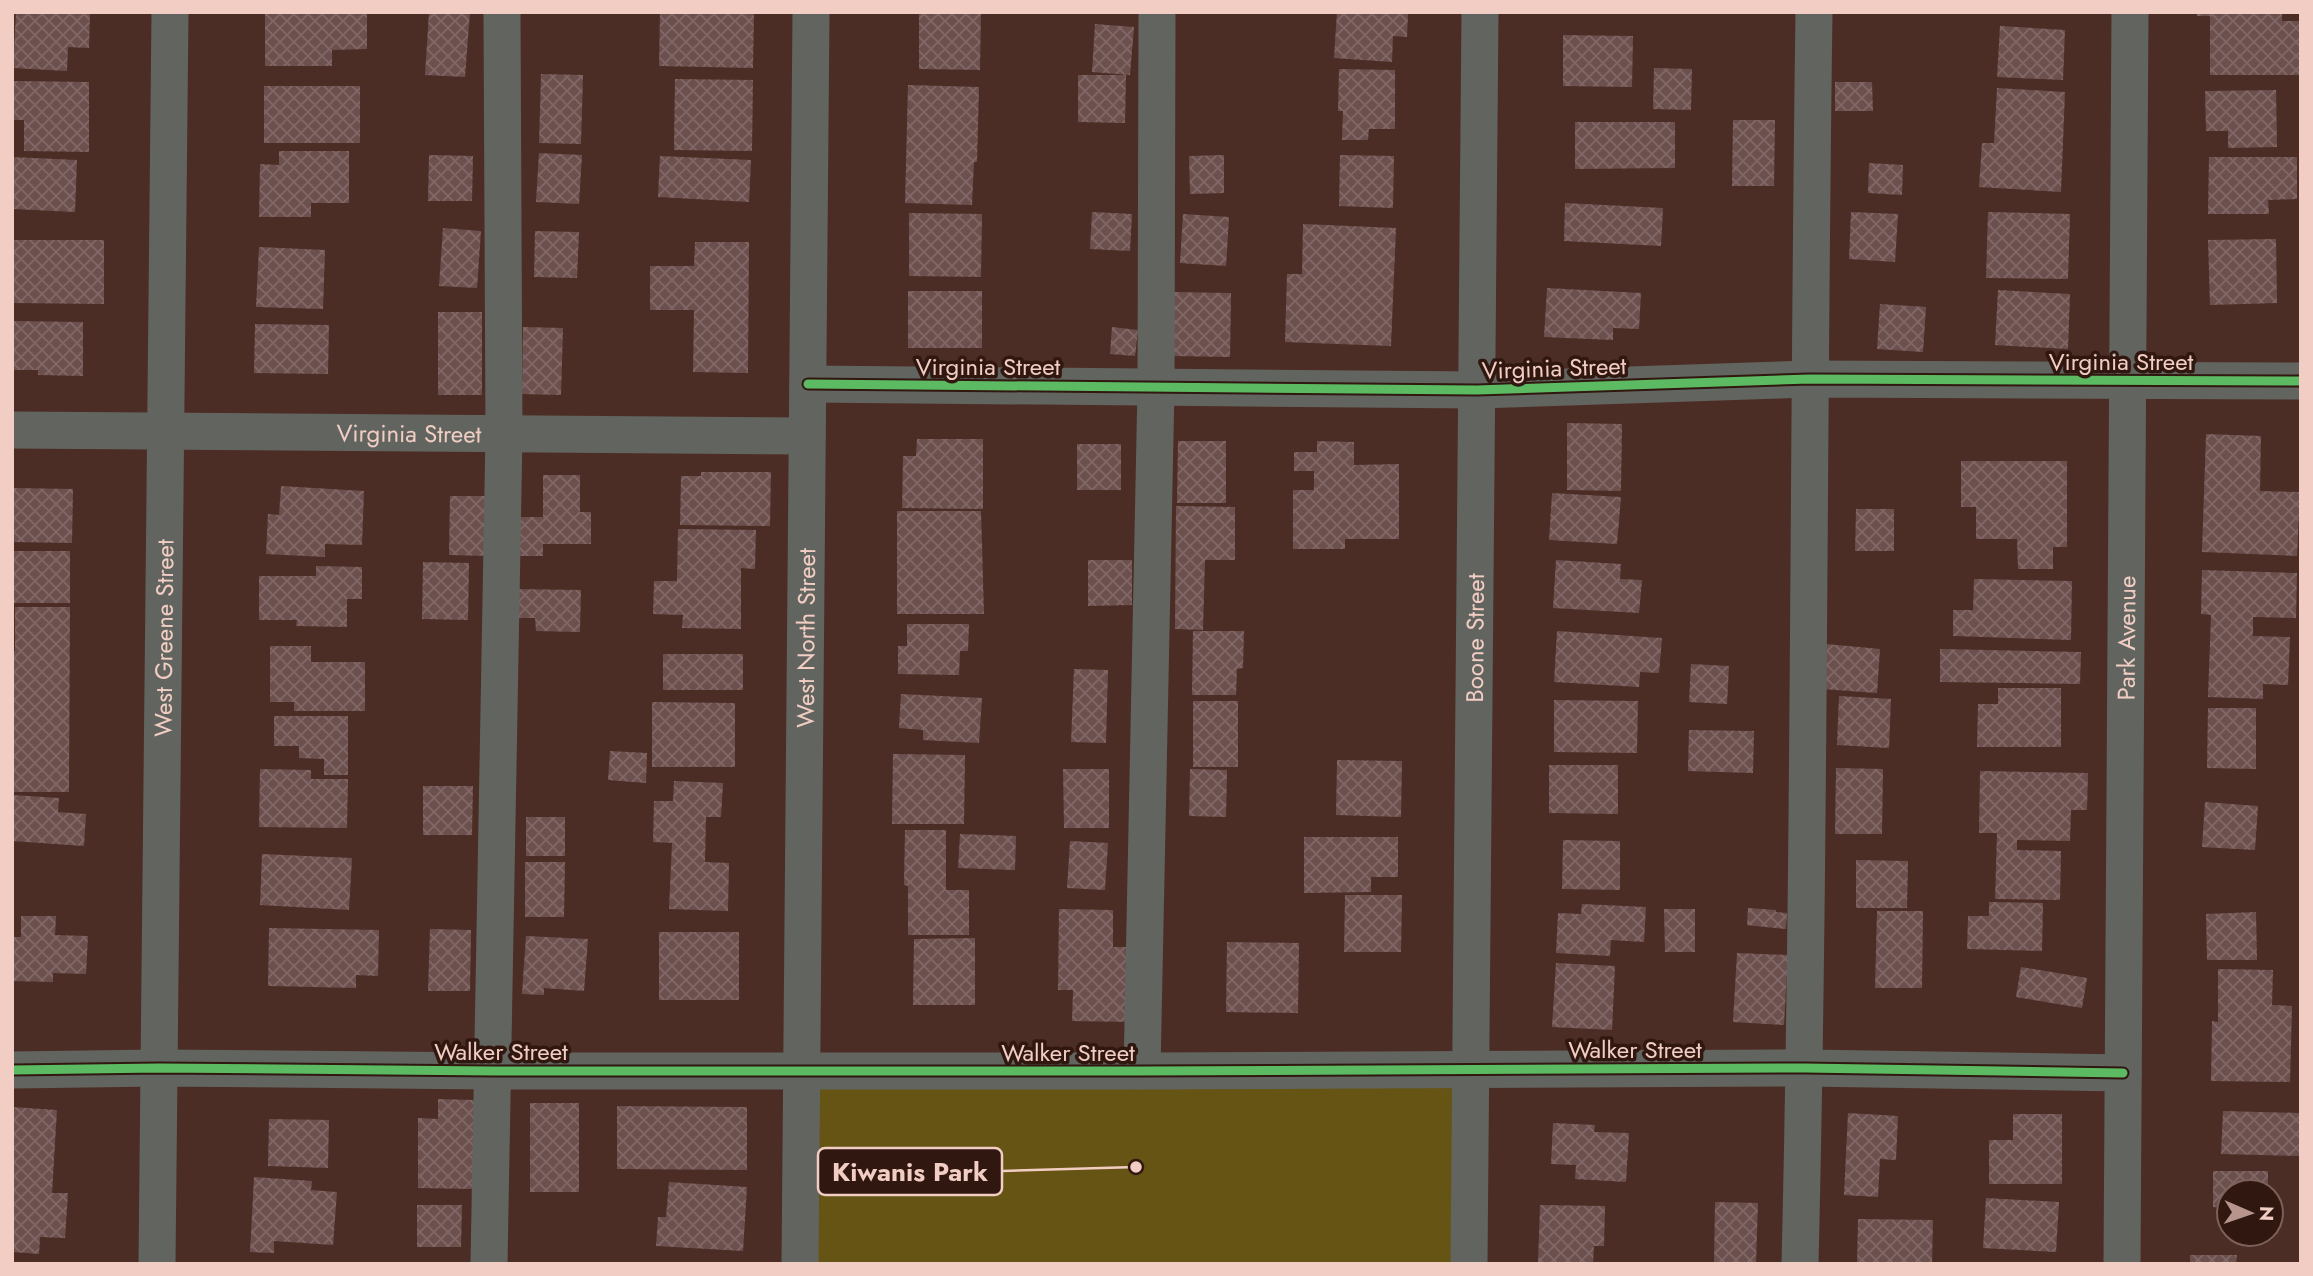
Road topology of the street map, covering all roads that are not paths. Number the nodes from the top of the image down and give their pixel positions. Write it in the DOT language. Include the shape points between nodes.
graph roads {
  1 [pos="170,12"];
  2 [pos="502,12"];
  3 [pos="811,12"];
  4 [pos="1157,12"];
  5 [pos="1480,12"];
  6 [pos="1814,12"];
  7 [pos="2130,12"];
  8 [pos="1809,379"];
  9 [pos="2126,380"];
  10 [pos="2301,381"];
  11 [pos="808,384"];
  12 [pos="1156,387"];
  13 [pos="1477,390"];
  14 [pos="12,430"];
  15 [pos="165,432"];
  16 [pos="504,435"];
  17 [pos="807,436"];
  18 [pos="159,1068"];
  19 [pos="1805,1068"];
  20 [pos="1471,1069"];
  21 [pos="12,1070"];
  22 [pos="493,1071"];
  23 [pos="802,1071"];
  24 [pos="1142,1071"];
  25 [pos="2123,1073"];
  26 [pos="157,1264"];
  27 [pos="489,1264"];
  28 [pos="800,1264"];
  29 [pos="1469,1264"];
  30 [pos="1800,1264"];
  31 [pos="2122,1264"];
  1 -- 15 [label="street, West Greene Street"];
  2 -- 16 [label="street"];
  3 -- 11 [label="street, West North Street"];
  4 -- 12 [label="street"];
  5 -- 13 [label="street, Boone Street"];
  6 -- 8 [label="street"];
  7 -- 9 [label="street, Park Avenue"];
  8 -- 9 [label="street, Virginia Street"];
  8 -- 13 [label="street, Virginia Street"];
  8 -- 19 [label="street"];
  9 -- 10 [label="street, Virginia Street"];
  9 -- 25 [label="street, Park Avenue"];
  11 -- 12 [label="street, Virginia Street"];
  11 -- 17 [label="street, West North Street"];
  12 -- 13 [label="street, Virginia Street"];
  12 -- 24 [label="street"];
  13 -- 20 [label="street, Boone Street"];
  14 -- 15 [label="street, Virginia Street"];
  15 -- 16 [label="street, Virginia Street"];
  15 -- 18 [label="street, West Greene Street"];
  16 -- 17 [label="street, Virginia Street"];
  16 -- 22 [label="street"];
  17 -- 23 [label="street, West North Street"];
  18 -- 21 [label="street, Walker Street"];
  18 -- 22 [label="street, Walker Street"];
  18 -- 26 [label="street, West Greene Street"];
  19 -- 20 [label="street, Walker Street"];
  19 -- 25 [label="street, Walker Street"];
  19 -- 30 [label="street"];
  20 -- 24 [label="street, Walker Street"];
  20 -- 29 [label="street, Boone Street"];
  22 -- 23 [label="street, Walker Street"];
  22 -- 27 [label="street"];
  23 -- 24 [label="street, Walker Street"];
  23 -- 28 [label="street, West North Street"];
  25 -- 31 [label="street, Park Avenue"];
}
